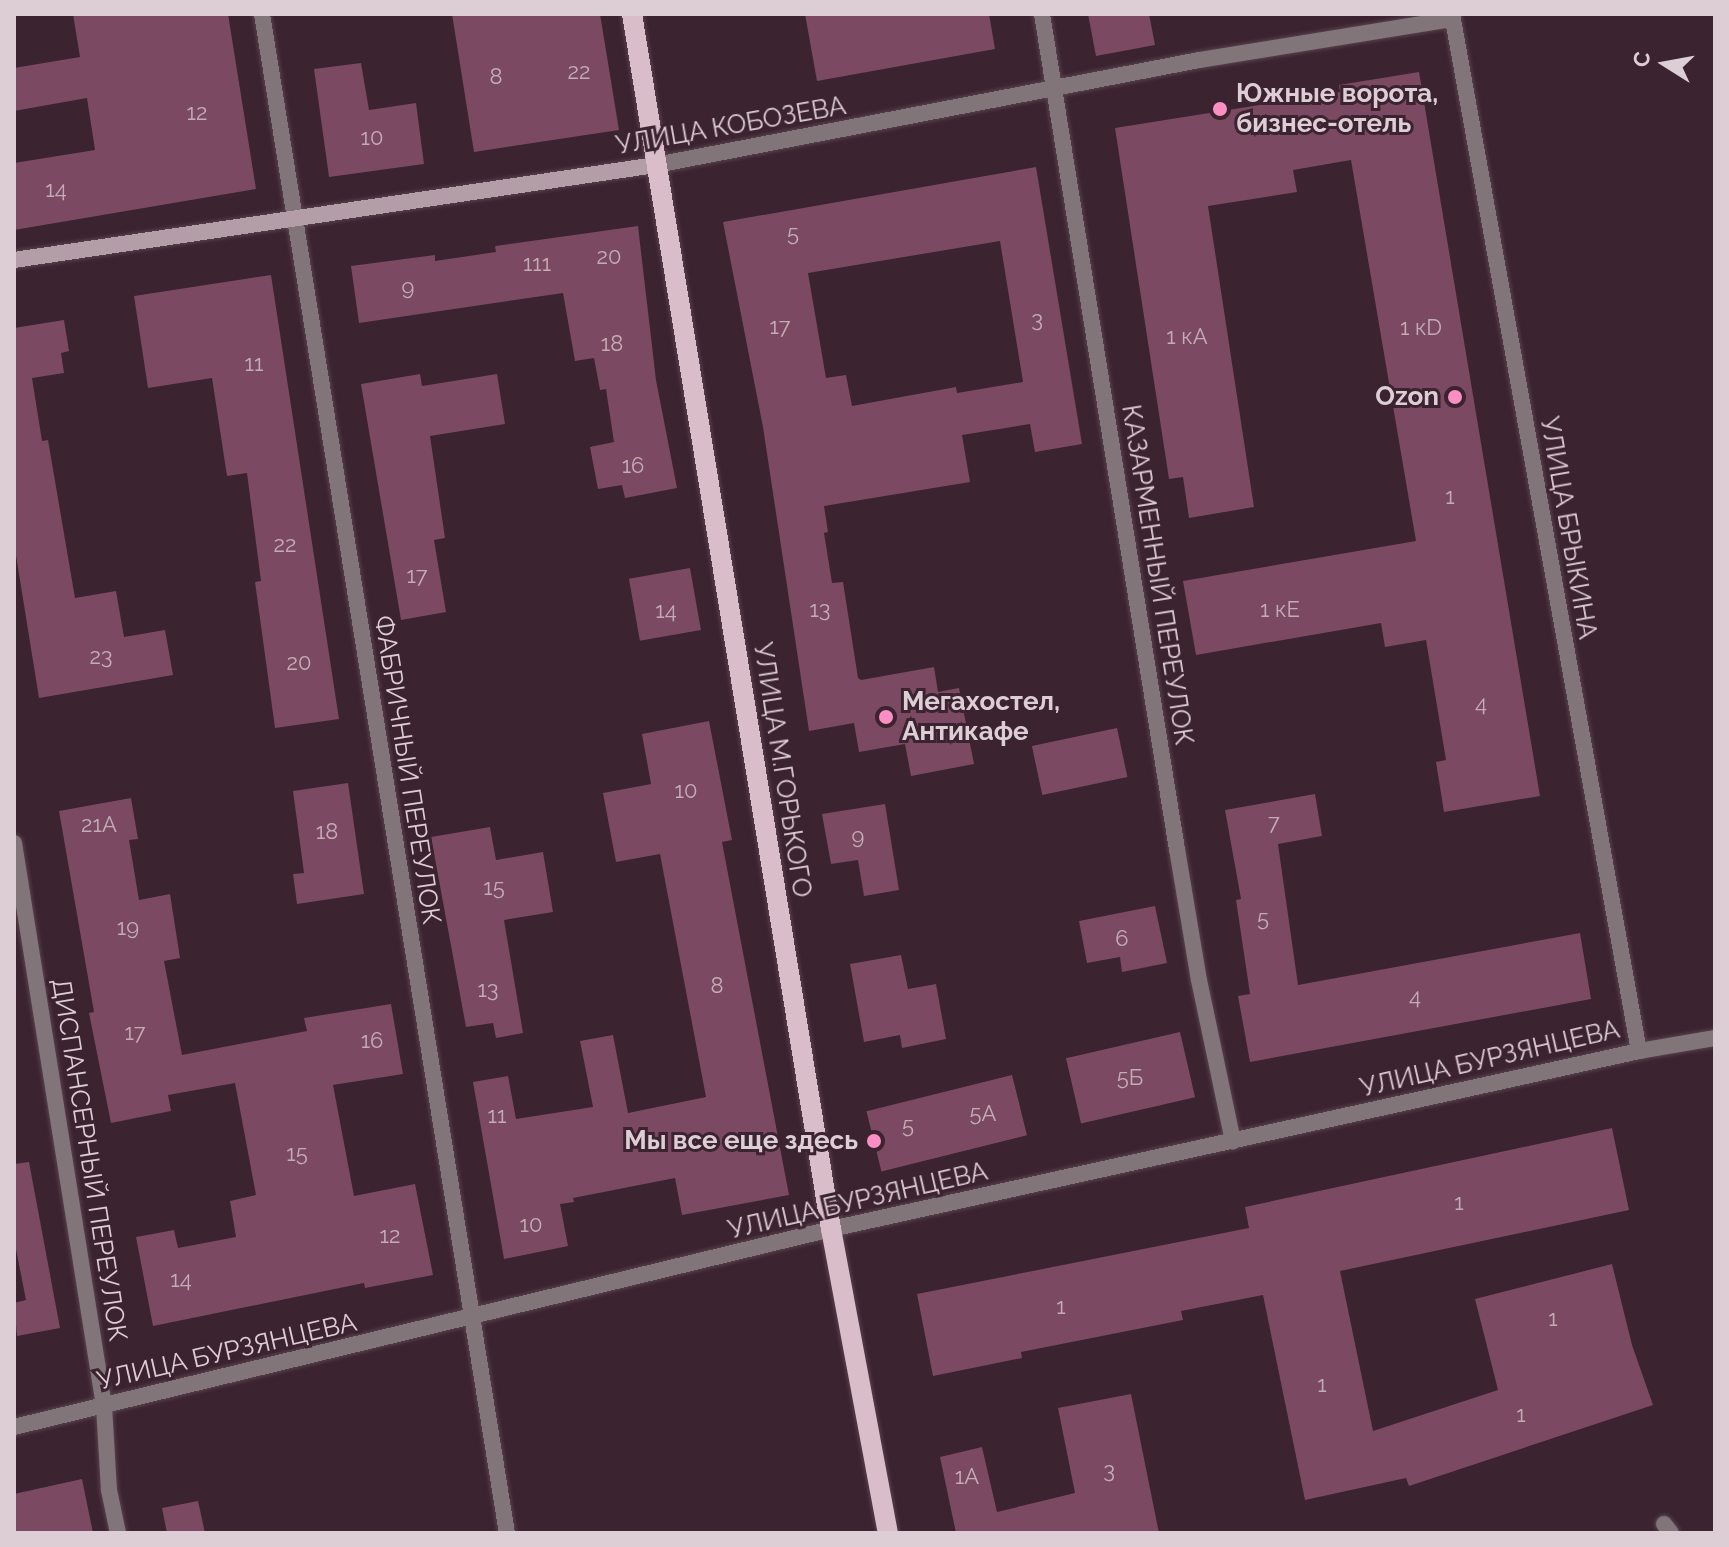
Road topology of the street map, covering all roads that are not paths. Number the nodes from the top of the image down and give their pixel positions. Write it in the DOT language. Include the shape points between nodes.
graph roads {
  1 [pos="262,14"];
  2 [pos="632,14"];
  3 [pos="1042,14"];
  4 [pos="1453,16"];
  5 [pos="1055,87"];
  6 [pos="656,165"];
  7 [pos="293,217"];
  8 [pos="14,260"];
  9 [pos="14,843"];
  10 [pos="1715,1038"];
  11 [pos="1639,1051"];
  12 [pos="1233,1141"];
  13 [pos="831,1229"];
  14 [pos="471,1319"];
  15 [pos="104,1406"];
  16 [pos="14,1427"];
  17 [pos="118,1533"];
  18 [pos="507,1533"];
  19 [pos="888,1533"];
  1 -- 7 [label="street, ФАБРИЧНЫЙ ПЕРЕУЛОК"];
  2 -- 6 [label="main road, УЛИЦА М.ГОРЬКОГО"];
  3 -- 5 [label="street, КАЗАРМЕННЫЙ ПЕРЕУЛОК"];
  4 -- 5 [label="street, УЛИЦА КОБОЗЕВА"];
  4 -- 11 [label="street, УЛИЦА БРЫКИНА"];
  5 -- 6 [label="street, УЛИЦА КОБОЗЕВА"];
  5 -- 12 [label="street, КАЗАРМЕННЫЙ ПЕРЕУЛОК" via="1184,893"];
  6 -- 7 [label="main road, УЛИЦА КОБОЗЕВА"];
  6 -- 13 [label="main road, УЛИЦА М.ГОРЬКОГО"];
  7 -- 8 [label="main road, УЛИЦА КОБОЗЕВА"];
  7 -- 14 [label="street, ФАБРИЧНЫЙ ПЕРЕУЛОК"];
  9 -- 15 [label="street, ДИСПАНСЕРНЫЙ ПЕРЕУЛОК"];
  10 -- 11 [label="street, УЛИЦА БУРЗЯНЦЕВА"];
  11 -- 12 [label="street, УЛИЦА БУРЗЯНЦЕВА"];
  12 -- 13 [label="street, УЛИЦА БУРЗЯНЦЕВА"];
  13 -- 14 [label="street, УЛИЦА БУРЗЯНЦЕВА"];
  13 -- 19 [label="main road, УЛИЦА М.ГОРЬКОГО"];
  14 -- 15 [label="street, УЛИЦА БУРЗЯНЦЕВА"];
  14 -- 18 [label="street, ФАБРИЧНЫЙ ПЕРЕУЛОК"];
  15 -- 16 [label="street, УЛИЦА БУРЗЯНЦЕВА"];
  15 -- 17 [label="street, ДИСПАНСЕРНЫЙ ПЕРЕУЛОК" via="109,1490"];
}
